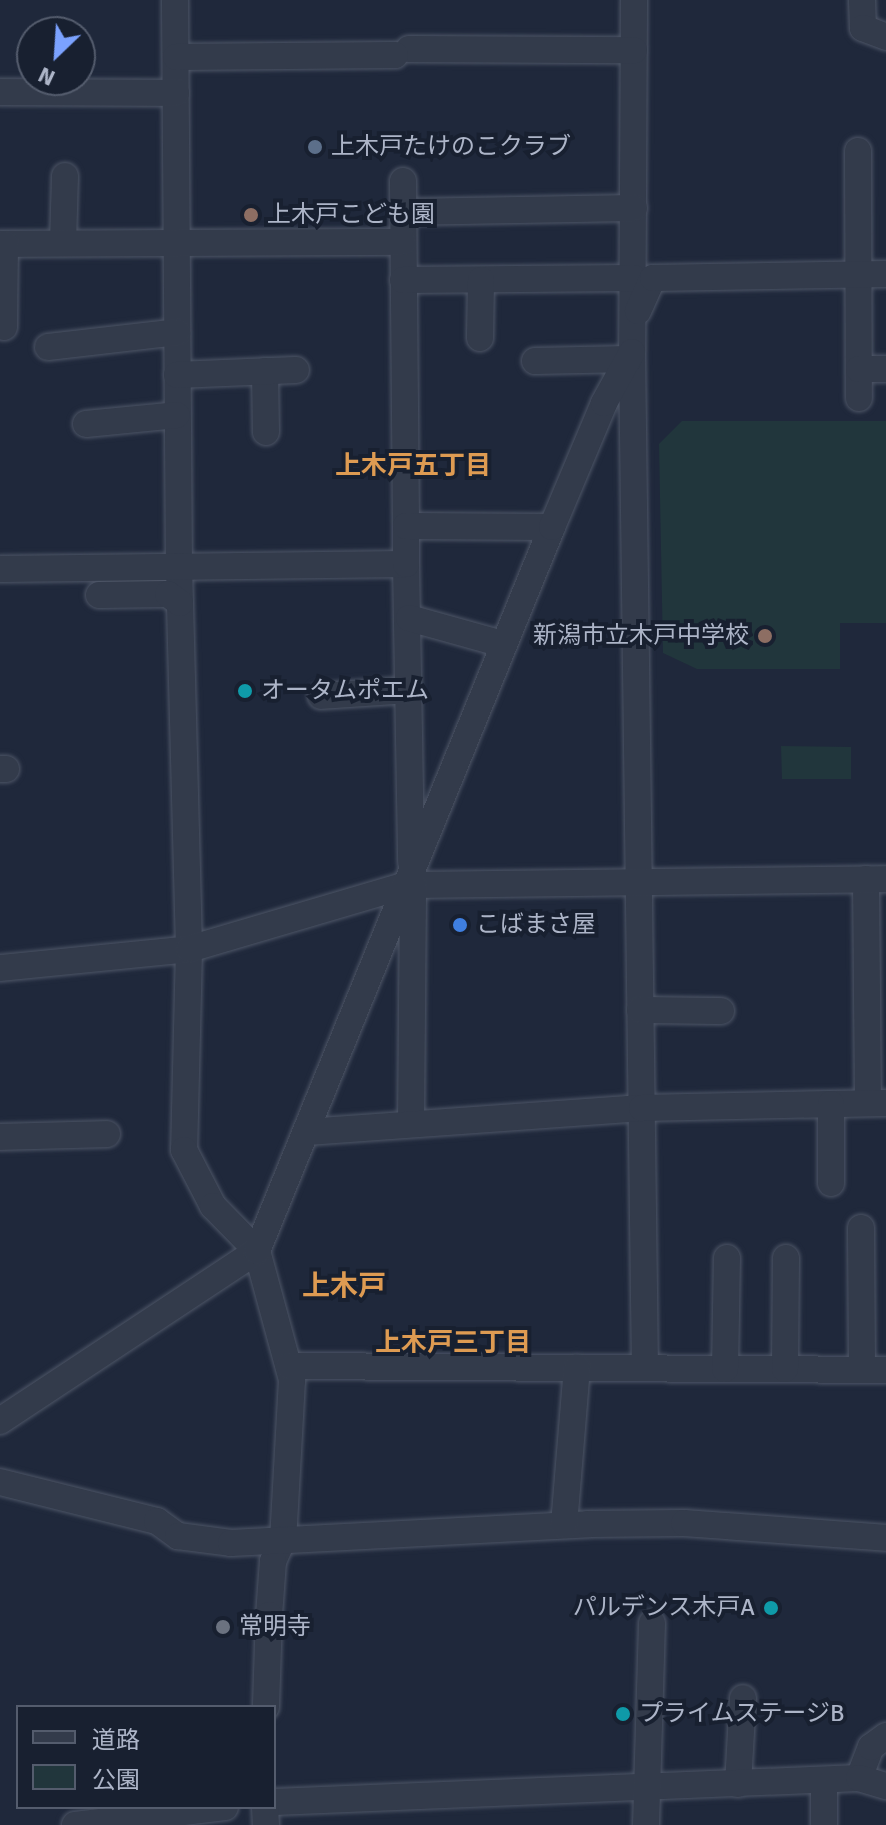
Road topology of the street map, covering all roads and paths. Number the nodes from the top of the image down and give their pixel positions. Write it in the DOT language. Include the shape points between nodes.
graph roads {
  1 [pos="175,0"];
  2 [pos="634,0"];
  3 [pos="862,0"];
  4 [pos="886,37"];
  5 [pos="634,50"];
  6 [pos="176,57"];
  7 [pos="0,92"];
  8 [pos="176,93"];
  9 [pos="858,151"];
  10 [pos="65,176"];
  11 [pos="403,181"];
  12 [pos="634,208"];
  13 [pos="403,212"];
  14 [pos="178,241"];
  15 [pos="403,242"];
  16 [pos="63,243"];
  17 [pos="2,244"];
  18 [pos="859,274"];
  19 [pos="886,274"];
  20 [pos="634,278"];
  21 [pos="403,280"];
  22 [pos="481,280"];
  23 [pos="634,318"];
  24 [pos="4,327"];
  25 [pos="177,332"];
  26 [pos="480,338"];
  27 [pos="48,347"];
  28 [pos="630,355"];
  29 [pos="535,361"];
  30 [pos="859,369"];
  31 [pos="886,369"];
  32 [pos="296,370"];
  33 [pos="265,371"];
  34 [pos="177,375"];
  35 [pos="859,398"];
  36 [pos="177,415"];
  37 [pos="86,424"];
  38 [pos="266,432"];
  39 [pos="406,526"];
  40 [pos="552,527"];
  41 [pos="406,564"];
  42 [pos="179,566"];
  43 [pos="0,569"];
  44 [pos="99,595"];
  45 [pos="180,603"];
  46 [pos="409,618"];
  47 [pos="503,644"];
  48 [pos="408,690"];
  49 [pos="321,696"];
  50 [pos="876,879"];
  51 [pos="638,881"];
  52 [pos="410,882"];
  53 [pos="189,949"];
  54 [pos="378,954"];
  55 [pos="412,966"];
  56 [pos="0,968"];
  57 [pos="876,971"];
  58 [pos="640,1010"];
  59 [pos="721,1011"];
  60 [pos="877,1016"];
  61 [pos="877,1103"];
  62 [pos="831,1104"];
  63 [pos="642,1108"];
  64 [pos="411,1124"];
  65 [pos="307,1132"];
  66 [pos="107,1134"];
  67 [pos="0,1137"];
  68 [pos="831,1183"];
  69 [pos="861,1228"];
  70 [pos="257,1251"];
  71 [pos="727,1258"];
  72 [pos="786,1258"];
  73 [pos="289,1366"];
  74 [pos="577,1368"];
  75 [pos="645,1368"];
  76 [pos="725,1369"];
  77 [pos="785,1369"];
  78 [pos="874,1370"];
  79 [pos="0,1421"];
  80 [pos="0,1482"];
  81 [pos="564,1525"];
  82 [pos="886,1538"];
  83 [pos="283,1539"];
  84 [pos="652,1623"];
  85 [pos="743,1698"];
  86 [pos="266,1705"];
  87 [pos="886,1736"];
  88 [pos="859,1778"];
  89 [pos="824,1781"];
  90 [pos="738,1784"];
  91 [pos="645,1785"];
  92 [pos="886,1786"];
  93 [pos="276,1802"];
  94 [pos="208,1809"];
  95 [pos="75,1825"];
  96 [pos="646,1825"];
  97 [pos="824,1825"];
  1 -- 6 [label="street"];
  2 -- 5 [label="street"];
  3 -- 4 [label="street" via="863,28"];
  5 -- 6 [label="street"];
  5 -- 12 [label="street"];
  6 -- 8 [label="street"];
  7 -- 8 [label="street"];
  8 -- 14 [label="street"];
  9 -- 18 [label="street"];
  10 -- 16 [label="street"];
  11 -- 13 [label="street"];
  12 -- 13 [label="street"];
  12 -- 20 [label="street"];
  13 -- 15 [label="street"];
  14 -- 15 [label="street"];
  14 -- 16 [label="street"];
  14 -- 25 [label="street"];
  15 -- 21 [label="street"];
  16 -- 17 [label="street"];
  17 -- 24 [label="street"];
  18 -- 19 [label="street"];
  18 -- 23 [label="street" via="653,278"];
  18 -- 30 [label="street"];
  20 -- 22 [label="street"];
  20 -- 23 [label="street"];
  21 -- 22 [label="street"];
  21 -- 39 [label="street"];
  22 -- 26 [label="street"];
  23 -- 28 [label="street"];
  25 -- 27 [label="street"];
  25 -- 34 [label="street"];
  28 -- 29 [label="street"];
  28 -- 40 [label="street"];
  28 -- 51 [label="street"];
  30 -- 31 [label="street"];
  30 -- 35 [label="street"];
  32 -- 33 [label="street"];
  33 -- 34 [label="street"];
  33 -- 38 [label="street"];
  34 -- 36 [label="street"];
  36 -- 37 [label="street"];
  36 -- 42 [label="street"];
  39 -- 40 [label="street"];
  39 -- 41 [label="street"];
  40 -- 47 [label="street"];
  41 -- 42 [label="street"];
  41 -- 46 [label="street"];
  42 -- 43 [label="street"];
  42 -- 45 [label="street"];
  44 -- 45 [label="street" via="168,594"];
  45 -- 53 [label="street"];
  46 -- 47 [label="street"];
  46 -- 48 [label="street"];
  47 -- 52 [label="street"];
  48 -- 49 [label="street"];
  48 -- 52 [label="street"];
  50 -- 51 [label="street"];
  50 -- 57 [label="street"];
  51 -- 52 [label="street"];
  51 -- 58 [label="street"];
  52 -- 53 [label="street"];
  52 -- 54 [label="street"];
  52 -- 55 [label="street"];
  53 -- 56 [label="street"];
  53 -- 70 [label="street" via="184,1150 213,1206"];
  54 -- 55 [label="street"];
  54 -- 65 [label="street"];
  55 -- 64 [label="street"];
  57 -- 60 [label="street"];
  58 -- 59 [label="street"];
  58 -- 63 [label="street"];
  60 -- 61 [label="street"];
  61 -- 62 [label="street"];
  62 -- 63 [label="street"];
  62 -- 68 [label="street"];
  63 -- 64 [label="street"];
  63 -- 75 [label="street"];
  64 -- 65 [label="street"];
  65 -- 70 [label="street"];
  66 -- 67 [label="street"];
  69 -- 78 [label="street"];
  70 -- 73 [label="street"];
  70 -- 79 [label="street"];
  71 -- 76 [label="street"];
  72 -- 77 [label="street"];
  73 -- 74 [label="street"];
  73 -- 83 [label="street"];
  74 -- 75 [label="street"];
  74 -- 81 [label="street"];
  75 -- 76 [label="street"];
  76 -- 77 [label="street"];
  77 -- 78 [label="street"];
  80 -- 83 [label="street" via="157,1521 178,1536 231,1543"];
  81 -- 82 [label="street" via="684,1523"];
  81 -- 83 [label="street"];
  83 -- 86 [label="street" via="273,1561"];
  84 -- 91 [label="street"];
  85 -- 90 [label="street"];
  87 -- 88 [label="street" via="871,1747"];
  88 -- 89 [label="street"];
  88 -- 92 [label="street"];
  89 -- 90 [label="street"];
  89 -- 97 [label="street"];
  90 -- 91 [label="street"];
  91 -- 93 [label="street"];
  91 -- 96 [label="street"];
  94 -- 95 [label="street"];
}
